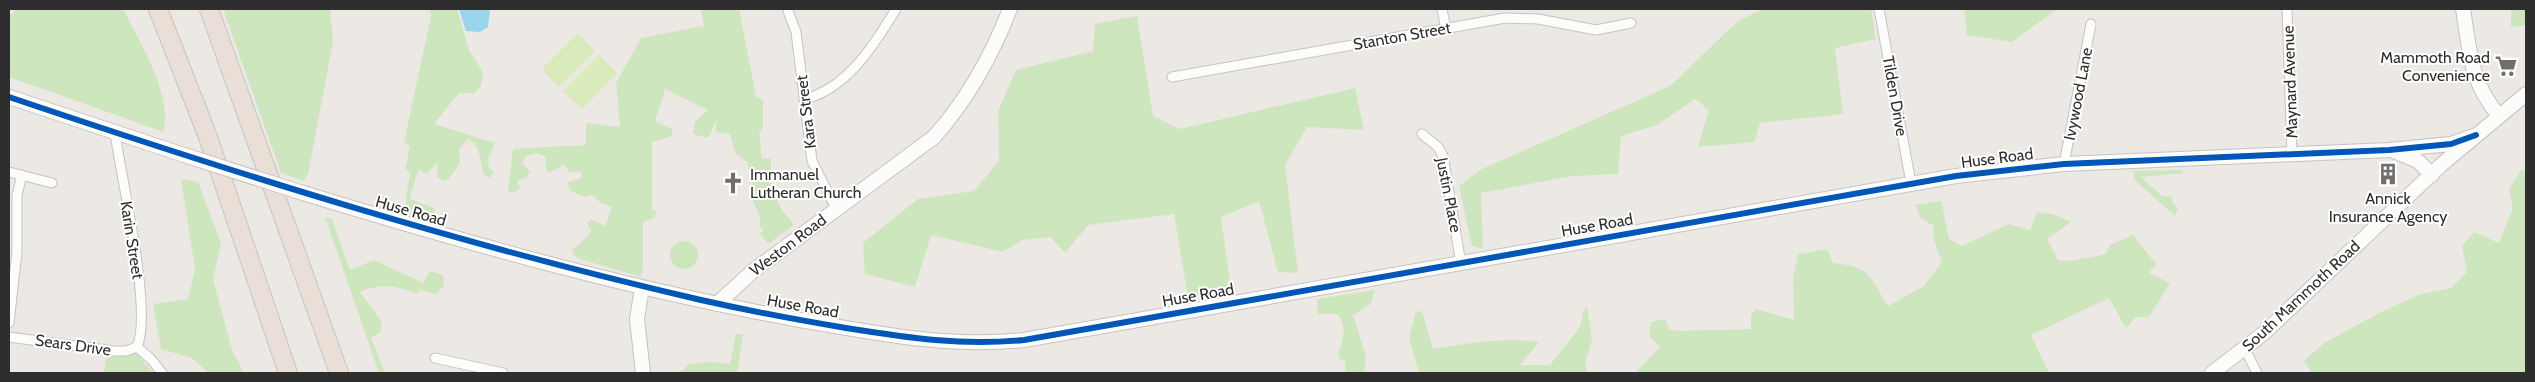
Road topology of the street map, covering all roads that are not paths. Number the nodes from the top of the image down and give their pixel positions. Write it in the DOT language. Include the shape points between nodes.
graph roads {
  1 [pos="158,9"];
  2 [pos="209,9"];
  3 [pos="896,9"];
  4 [pos="1010,9"];
  5 [pos="1442,9"];
  6 [pos="1879,9"];
  7 [pos="2287,9"];
  8 [pos="2463,9"];
  9 [pos="788,11"];
  10 [pos="1631,23"];
  11 [pos="2091,24"];
  12 [pos="1446,28"];
  13 [pos="1172,77"];
  14 [pos="2526,94"];
  15 [pos="9,97"];
  16 [pos="804,98"];
  17 [pos="2500,116"];
  18 [pos="115,133"];
  19 [pos="1422,134"];
  20 [pos="2476,136"];
  21 [pos="2416,146"];
  22 [pos="2389,150"];
  23 [pos="2292,155"];
  24 [pos="2064,164"];
  25 [pos="2437,170"];
  26 [pos="9,172"];
  27 [pos="22,176"];
  28 [pos="1911,183"];
  29 [pos="52,184"];
  30 [pos="836,208"];
  31 [pos="1461,264"];
  32 [pos="642,288"];
  33 [pos="717,304"];
  34 [pos="9,322"];
  35 [pos="9,337"];
  36 [pos="138,347"];
  37 [pos="2245,349"];
  38 [pos="435,358"];
  39 [pos="162,373"];
  40 [pos="288,373"];
  41 [pos="339,373"];
  42 [pos="503,373"];
  43 [pos="643,373"];
  44 [pos="2212,373"];
  45 [pos="2257,373"];
  1 -- 40 [label="highway" via="227,190"];
  2 -- 41 [label="highway"];
  3 -- 16 [label="street" via="865,53 840,80 821,94"];
  4 -- 30 [label="street, Weston Road" via="989,56 956,112 910,157"];
  5 -- 12 [label="street"];
  6 -- 28 [label="street, Tilden Drive"];
  7 -- 23 [label="street, Maynard Avenue"];
  8 -- 17 [label="street" via="2478,86"];
  9 -- 16 [label="street, Kara Street" via="795,24"];
  10 -- 12 [label="street, Stanton Street" via="1596,30 1515,17"];
  11 -- 24 [label="street, Ivywood Lane"];
  12 -- 13 [label="street, Stanton Street"];
  14 -- 17 [label="street, South Mammoth Road"];
  15 -- 18 [label="street, Huse Road"];
  16 -- 30 [label="street, Kara Street" via="812,161"];
  17 -- 20 [label="street, South Mammoth Road"];
  18 -- 32 [label="street, Huse Road, bridge" via="433,232"];
  18 -- 36 [label="street, Karin Street" via="139,285 142,336"];
  19 -- 31 [label="street, Justin Place" via="1438,147 1443,156"];
  20 -- 21 [label="street, Huse Road" via="2451,144"];
  20 -- 25 [label="street, South Mammoth Road"];
  21 -- 22 [label="street, Huse Road"];
  21 -- 25 [label="street" via="2428,152"];
  22 -- 23 [label="street, Huse Road"];
  22 -- 25 [label="street, Huse Road"];
  23 -- 24 [label="street, Huse Road"];
  24 -- 28 [label="street, Huse Road"];
  25 -- 37 [label="street, South Mammoth Road"];
  26 -- 27 [label="street"];
  27 -- 29 [label="street"];
  27 -- 34 [label="street" via="17,195 16,267"];
  28 -- 31 [label="street, Huse Road"];
  30 -- 33 [label="street, Weston Road" via="753,271"];
  31 -- 33 [label="street, Huse Road" via="1004,342 924,340"];
  32 -- 33 [label="street, Huse Road"];
  32 -- 43 [label="street" via="637,319"];
  35 -- 36 [label="street, Sears Drive" via="114,351"];
  36 -- 39 [label="street"];
  37 -- 44 [label="street, South Mammoth Road"];
  37 -- 45 [label="street"];
  38 -- 42 [label="street"];
}
